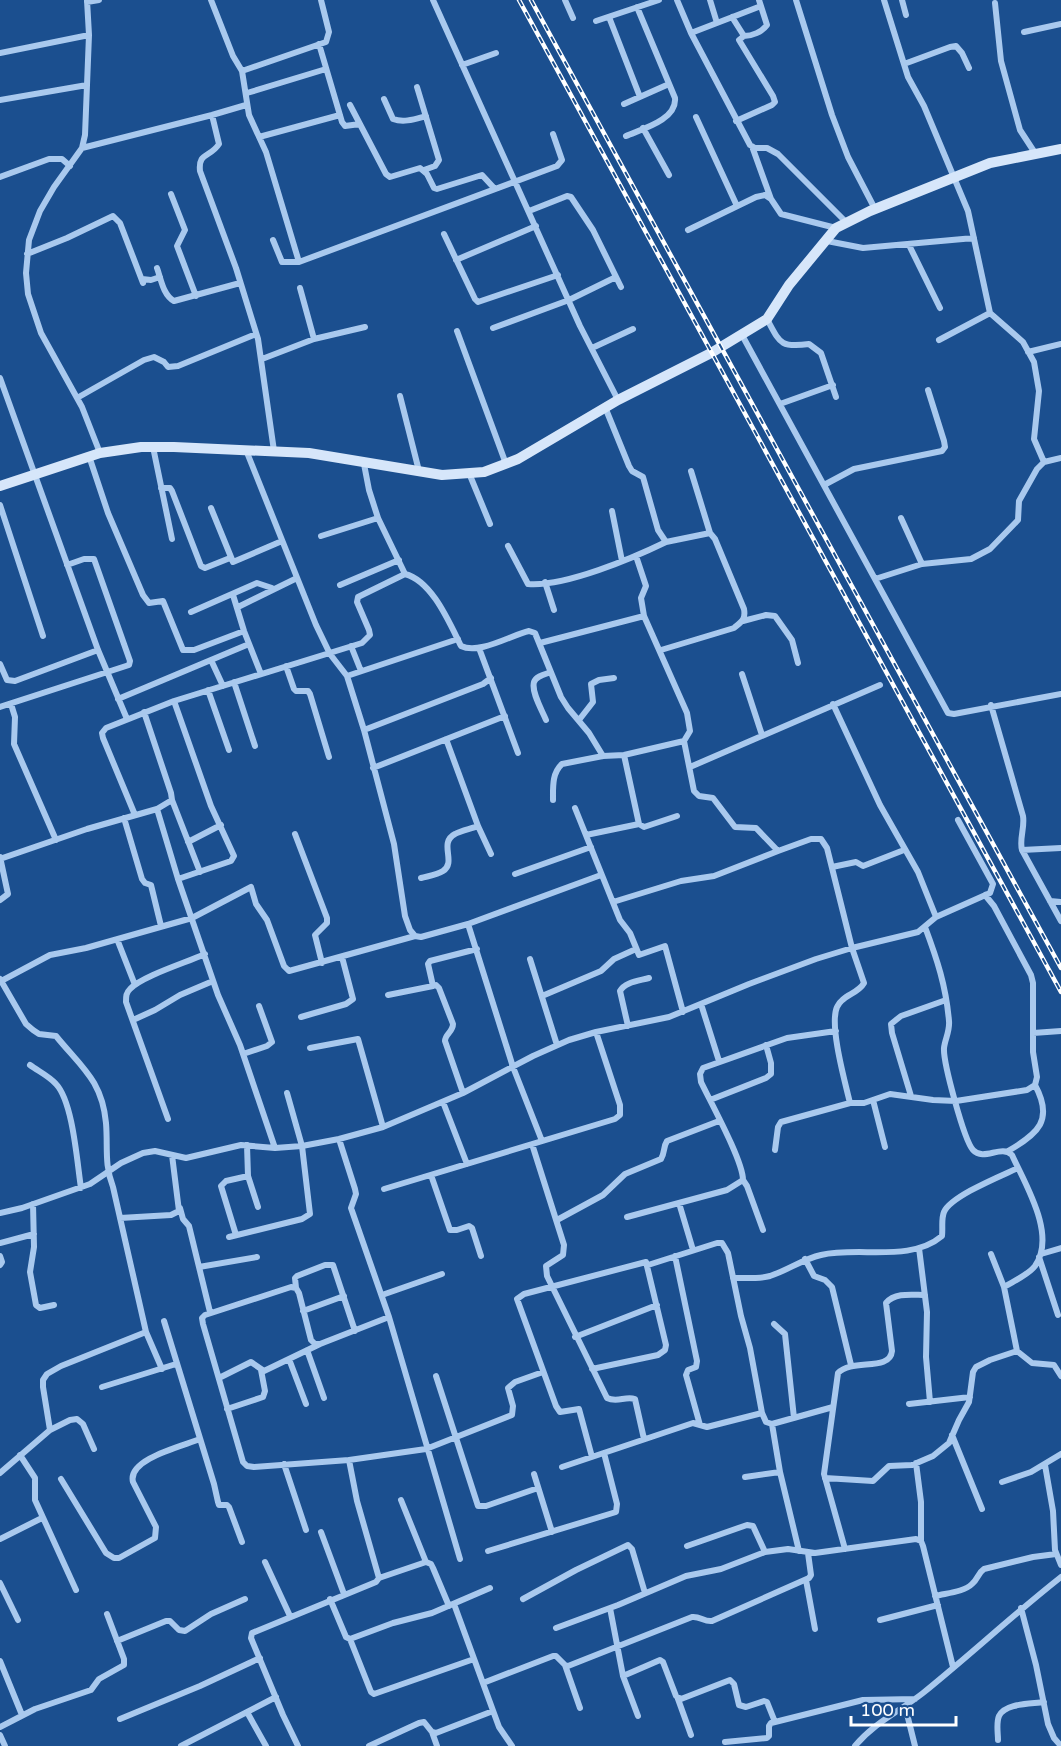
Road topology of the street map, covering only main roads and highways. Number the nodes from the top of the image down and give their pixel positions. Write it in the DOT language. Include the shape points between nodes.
graph roads {
  1 [pos="1061,149"];
  2 [pos="0,486"];
  1 -- 2 [label="main road" via="990,163 836,228 789,285 767,319 518,459 484,472 442,475 309,453 153,447 94,455"];
}
